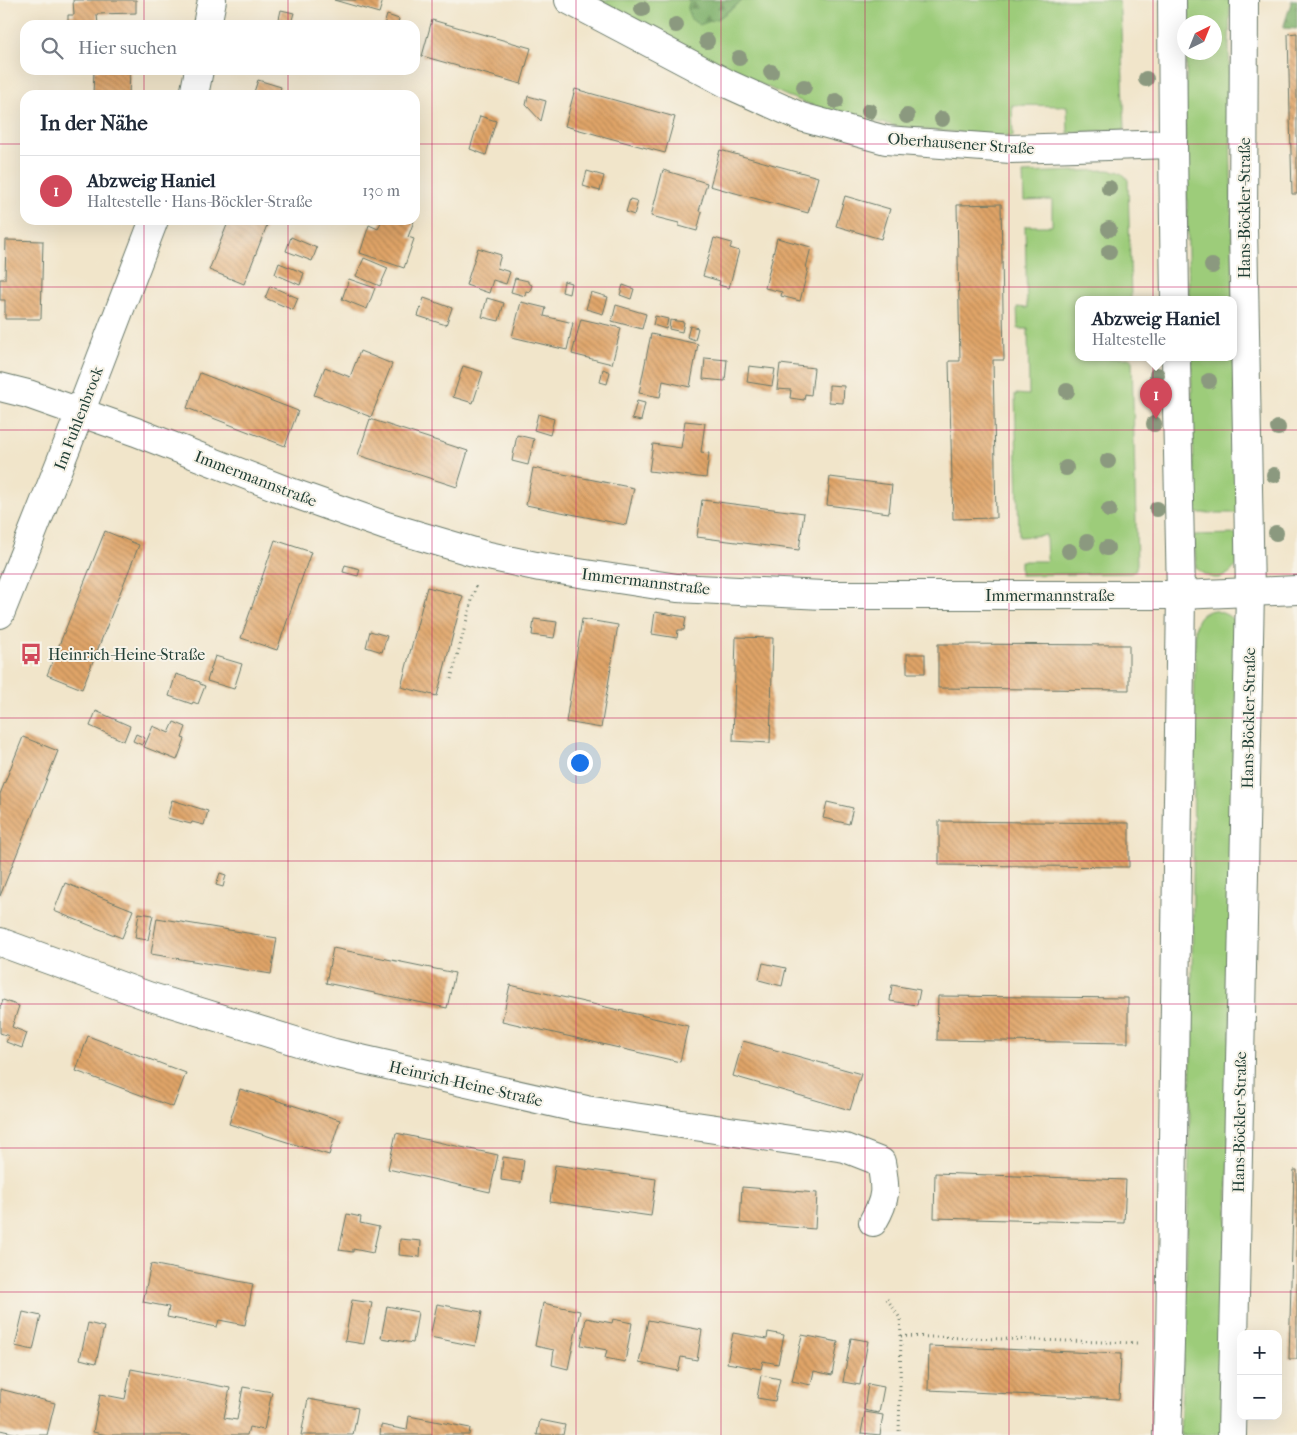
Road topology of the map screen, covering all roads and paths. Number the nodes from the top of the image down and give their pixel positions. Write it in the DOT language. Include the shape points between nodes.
graph roads {
  1 [pos="212,0"];
  2 [pos="569,0"];
  3 [pos="1172,0"];
  4 [pos="1244,0"];
  5 [pos="208,20"];
  6 [pos="198,75"];
  7 [pos="195,90"];
  8 [pos="1172,144"];
  9 [pos="152,225"];
  10 [pos="1175,296"];
  11 [pos="1176,361"];
  12 [pos="0,387"];
  13 [pos="80,413"];
  14 [pos="484,555"];
  15 [pos="1297,590"];
  16 [pos="1250,592"];
  17 [pos="1181,595"];
  18 [pos="0,614"];
  19 [pos="451,680"];
  20 [pos="0,942"];
  21 [pos="873,1222"];
  22 [pos="887,1299"];
  23 [pos="901,1336"];
  24 [pos="1170,1344"];
  25 [pos="899,1435"];
  26 [pos="1167,1435"];
  27 [pos="1232,1435"];
  1 -- 5 [label="street"];
  2 -- 8 [label="street, Oberhausener Straße" via="728,84 802,117 886,140 1010,149"];
  3 -- 8 [label="street"];
  4 -- 16 [label="street, Hans-Böckler-Straße" via="1243,228"];
  6 -- 7 [label="street"];
  8 -- 10 [label="street"];
  9 -- 13 [label="street, Im Fuhlenbrock"];
  11 -- 17 [label="street"];
  12 -- 13 [label="street, Immermannstraße"];
  13 -- 14 [label="street, Immermannstraße" via="286,491 386,526"];
  13 -- 18 [label="street, Im Fuhlenbrock"];
  14 -- 17 [label="street, Immermannstraße" via="677,588 824,595"];
  14 -- 19 [label="path"];
  15 -- 16 [label="street, Immermannstraße"];
  16 -- 17 [label="street, Immermannstraße"];
  16 -- 27 [label="street, Hans-Böckler-Straße"];
  17 -- 24 [label="street"];
  20 -- 21 [label="street, Heinrich-Heine-Straße" via="148,996 334,1053 586,1110 844,1148 881,1162 885,1184 882,1206"];
  22 -- 23 [label="path" via="900,1318"];
  23 -- 24 [label="path"];
  23 -- 25 [label="path"];
  24 -- 26 [label="street"];
}
